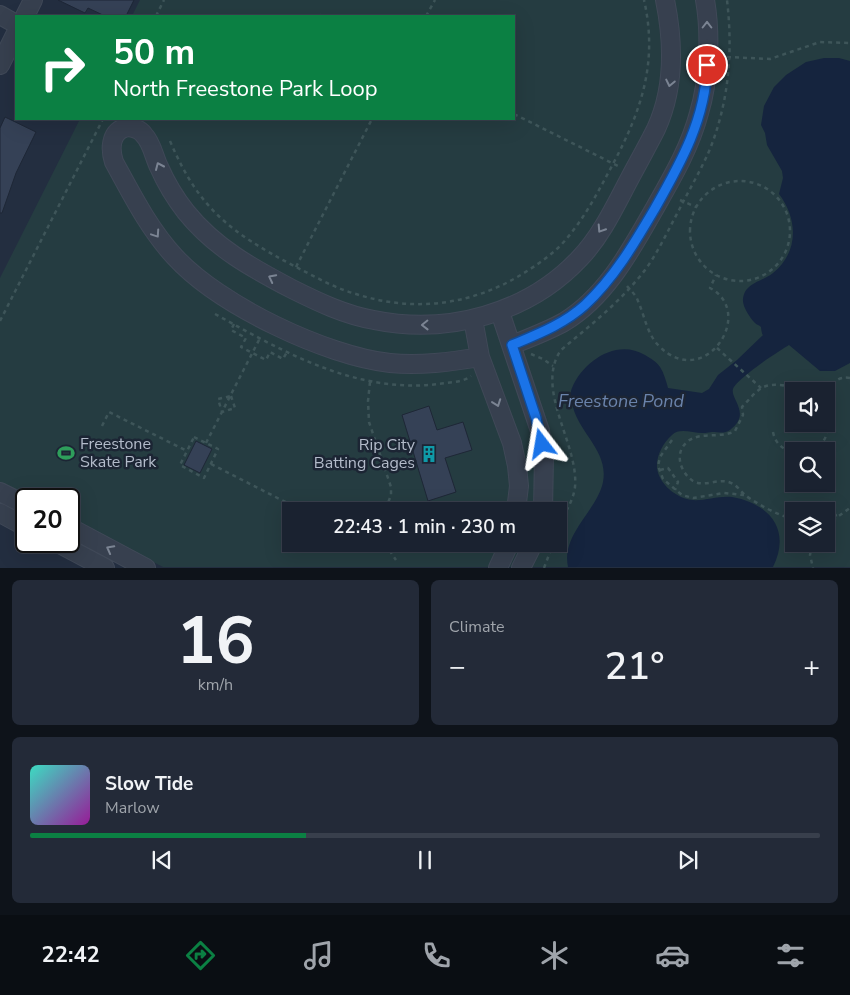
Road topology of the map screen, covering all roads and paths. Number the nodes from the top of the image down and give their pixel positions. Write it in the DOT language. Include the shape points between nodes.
graph roads {
  1 [pos="33,0"];
  2 [pos="164,0"];
  3 [pos="434,0"];
  4 [pos="644,0"];
  5 [pos="665,0"];
  6 [pos="705,0"];
  7 [pos="0,15"];
  8 [pos="26,15"];
  9 [pos="156,15"];
  10 [pos="426,15"];
  11 [pos="15,23"];
  12 [pos="15,35"];
  13 [pos="850,43"];
  14 [pos="727,57"];
  15 [pos="0,65"];
  16 [pos="515,115"];
  17 [pos="102,120"];
  18 [pos="371,120"];
  19 [pos="170,141"];
  20 [pos="613,164"];
  21 [pos="618,166"];
  22 [pos="680,200"];
  23 [pos="696,207"];
  24 [pos="296,267"];
  25 [pos="716,274"];
  26 [pos="500,312"];
  27 [pos="473,319"];
  28 [pos="0,321"];
  29 [pos="234,324"];
  30 [pos="260,338"];
  31 [pos="717,348"];
  32 [pos="514,350"];
  33 [pos="287,352"];
  34 [pos="253,353"];
  35 [pos="480,357"];
  36 [pos="553,366"];
  37 [pos="850,378"];
  38 [pos="370,382"];
  39 [pos="835,382"];
  40 [pos="785,385"];
  41 [pos="760,388"];
  42 [pos="231,396"];
  43 [pos="222,412"];
  44 [pos="102,426"];
  45 [pos="773,432"];
  46 [pos="672,440"];
  47 [pos="206,443"];
  48 [pos="785,449"];
  49 [pos="187,451"];
  50 [pos="211,464"];
  51 [pos="660,470"];
  52 [pos="675,490"];
  53 [pos="0,492"];
  54 [pos="744,495"];
  55 [pos="15,500"];
  56 [pos="285,502"];
  57 [pos="388,502"];
  58 [pos="517,502"];
  59 [pos="543,502"];
  60 [pos="850,508"];
  61 [pos="567,512"];
  62 [pos="0,513"];
  63 [pos="840,513"];
  64 [pos="835,515"];
  65 [pos="785,517"];
  66 [pos="835,517"];
  67 [pos="15,521"];
  68 [pos="80,533"];
  69 [pos="390,552"];
  70 [pos="505,552"];
  71 [pos="529,552"];
  72 [pos="550,552"];
  73 [pos="811,552"];
  74 [pos="77,553"];
  75 [pos="396,560"];
  76 [pos="105,568"];
  77 [pos="146,568"];
  78 [pos="498,568"];
  79 [pos="521,568"];
  80 [pos="544,568"];
  81 [pos="812,568"];
  1 -- 8 [label="street"];
  2 -- 9 [label="path"];
  3 -- 10 [label="path"];
  4 -- 20 [label="path" via="649,31 648,72 637,112"];
  5 -- 26 [label="street, one-way" via="670,26 672,76 656,129 611,214 580,258 557,279"];
  32 -- 6 [label="street, one-way" via="564,321 605,285 629,252 680,163 697,121 707,81"];
  7 -- 11 [label="street"];
  12 -- 15 [label="street"];
  13 -- 14 [label="path" via="820,42 770,59"];
  16 -- 20 [label="path"];
  17 -- 28 [label="path"];
  18 -- 24 [label="path"];
  19 -- 24 [label="path" via="191,184 222,220"];
  20 -- 21 [label="path"];
  20 -- 24 [label="path" via="588,211 561,244 533,268 484,294 447,304 393,303 355,294"];
  22 -- 23 [label="path"];
  23 -- 25 [label="path" via="690,224 691,241 700,262"];
  23 -- 25 [label="path" via="715,188 732,182 747,182 774,196 788,220 786,250 769,271 748,280 731,280"];
  25 -- 31 [label="path" via="710,288 726,302 728,310 727,326"];
  26 -- 27 [label="street"];
  26 -- 32 [label="street"];
  27 -- 35 [label="street"];
  27 -- 35 [label="street, one-way" via="429,326 400,324 359,317 316,301 243,262 208,235 171,191 144,135 135,128 125,128 112,142 114,162 161,241 196,277 245,309 299,336 356,357 426,365"];
  29 -- 34 [label="path" via="231,330 246,338 241,347"];
  30 -- 34 [label="path"];
  31 -- 36 [label="path" via="700,359 689,360 668,354 651,337 638,301 628,287 608,311 561,350"];
  31 -- 41 [label="path"];
  32 -- 36 [label="path" via="534,354"];
  32 -- 59 [label="street" via="542,444"];
  33 -- 34 [label="path" via="283,359 270,352 266,360"];
  34 -- 42 [label="path"];
  35 -- 58 [label="street, one-way" via="512,443 519,486"];
  36 -- 61 [label="path" via="556,409 571,454 575,486"];
  37 -- 39 [label="path" via="839,378"];
  38 -- 57 [label="path" via="369,422 391,487"];
  40 -- 41 [label="path"];
  41 -- 54 [label="path" via="742,407 735,431 692,438 679,457 681,466 694,481 708,484 729,482"];
  42 -- 43 [label="path"];
  42 -- 43 [label="path" via="218,400"];
  42 -- 43 [label="path" via="235,408"];
  43 -- 47 [label="path"];
  44 -- 49 [label="path" via="109,412"];
  45 -- 48 [label="path" via="778,444"];
  46 -- 51 [label="path" via="660,457"];
  47 -- 49 [label="path" via="194,437"];
  47 -- 50 [label="path" via="218,449"];
  49 -- 50 [label="path" via="180,465 204,478"];
  50 -- 56 [label="path"];
  51 -- 52 [label="path" via="663,479"];
  51 -- 52 [label="path" via="668,468 678,482"];
  52 -- 54 [label="path" via="693,498 714,494"];
  53 -- 55 [label="street"];
  54 -- 65 [label="path"];
  60 -- 63 [label="path"];
  62 -- 67 [label="street"];
  63 -- 64 [label="path"];
  63 -- 66 [label="path"];
  77 -- 68 [label="street, one-way"];
  69 -- 75 [label="path"];
  70 -- 78 [label="street"];
  71 -- 79 [label="street"];
  72 -- 80 [label="path"];
  73 -- 81 [label="path"];
  74 -- 76 [label="street"];
}
